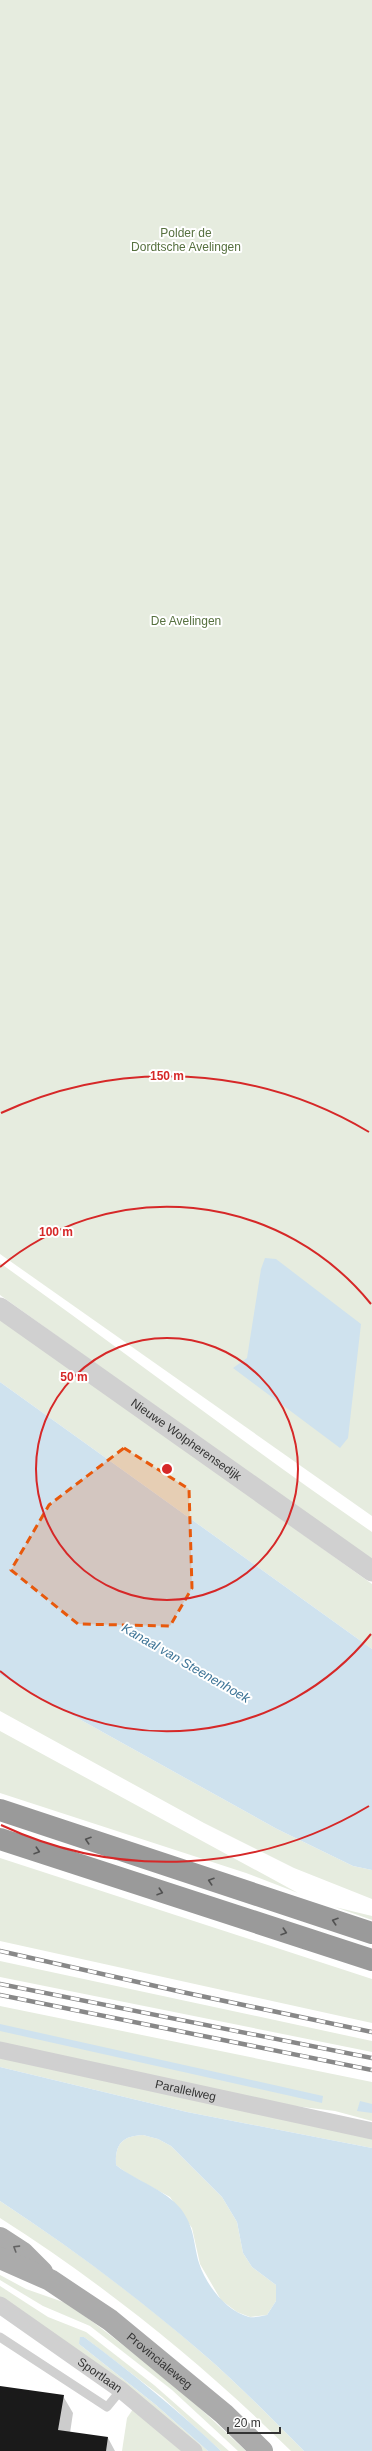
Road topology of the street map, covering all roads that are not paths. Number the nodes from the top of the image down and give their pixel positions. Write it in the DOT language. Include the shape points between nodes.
graph roads {
  1 [pos="0,1308"];
  2 [pos="372,1571"];
  3 [pos="0,1810"];
  4 [pos="0,1839"];
  5 [pos="372,1933"];
  6 [pos="372,1960"];
  7 [pos="0,2050"];
  8 [pos="372,2131"];
  9 [pos="0,2238"];
  10 [pos="0,2258"];
  11 [pos="50,2280"];
  12 [pos="0,2306"];
  13 [pos="0,2337"];
  14 [pos="121,2390"];
  15 [pos="194,2451"];
  16 [pos="262,2451"];
  1 -- 2 [label="street, Nieuwe Wolpherensedijk"];
  5 -- 3 [label="highway, one-way"];
  4 -- 6 [label="highway, one-way"];
  7 -- 8 [label="street, Parallelweg"];
  11 -- 9 [label="main road, Provincialeweg, one-way" via="23,2253"];
  10 -- 11 [label="main road, Provincialeweg"];
  11 -- 16 [label="main road, Provincialeweg" via="133,2338 224,2414"];
  12 -- 14 [label="street, Sportlaan"];
  13 -- 14 [label="lane" via="107,2407"];
  14 -- 15 [label="street, Sportlaan"];
}
